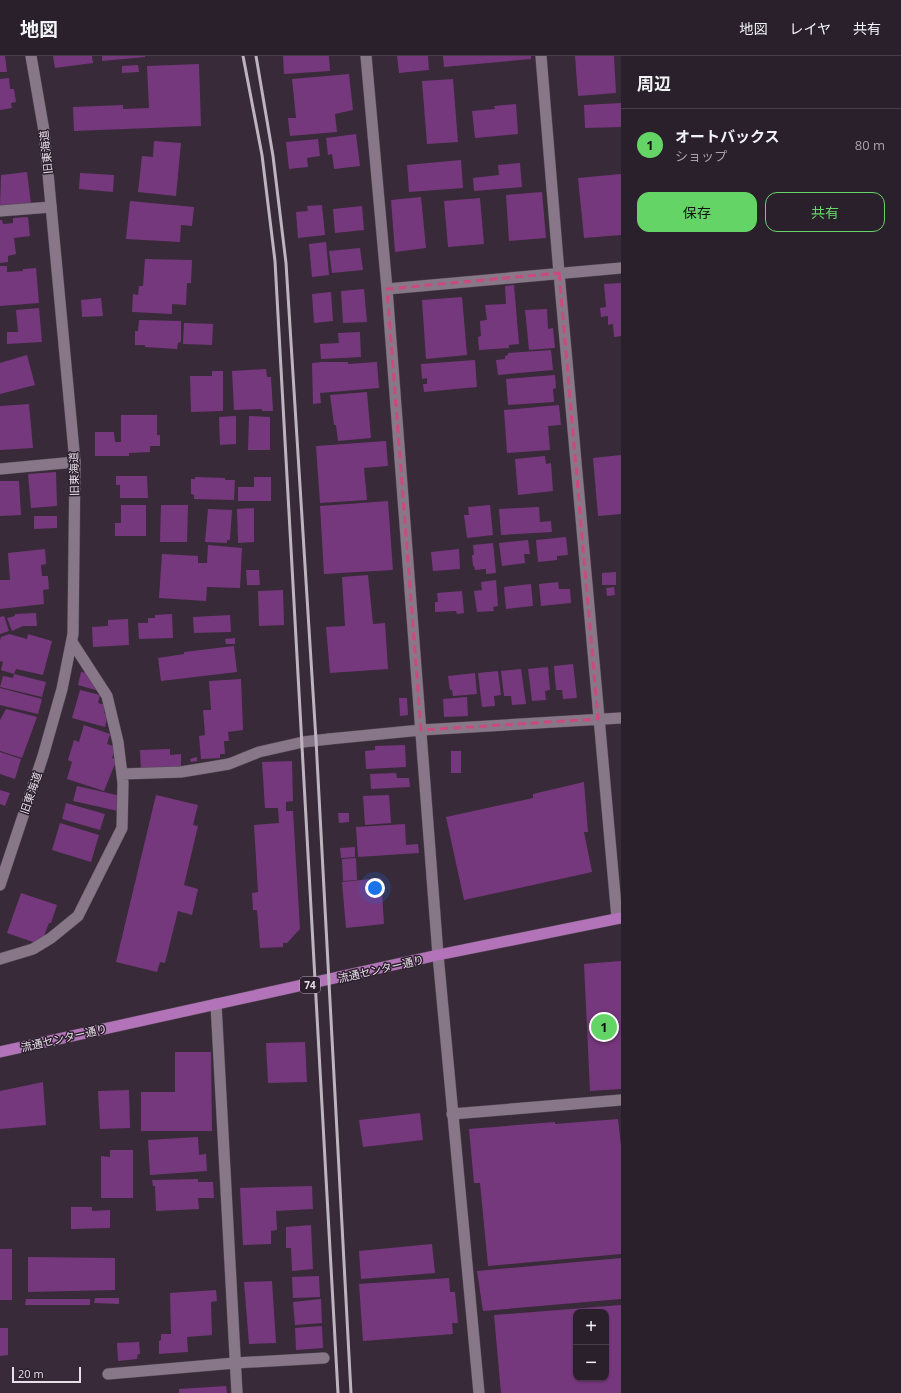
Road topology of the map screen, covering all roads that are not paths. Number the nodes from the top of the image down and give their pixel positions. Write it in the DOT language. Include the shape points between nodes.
graph roads {
  1 [pos="31,56"];
  2 [pos="366,56"];
  3 [pos="541,56"];
  4 [pos="51,207"];
  5 [pos="0,211"];
  6 [pos="621,268"];
  7 [pos="559,273"];
  8 [pos="387,289"];
  9 [pos="75,462"];
  10 [pos="0,469"];
  11 [pos="72,642"];
  12 [pos="621,718"];
  13 [pos="598,720"];
  14 [pos="421,730"];
  15 [pos="122,774"];
  16 [pos="0,885"];
  17 [pos="619,918"];
  18 [pos="438,955"];
  19 [pos="0,959"];
  20 [pos="216,1004"];
  21 [pos="0,1052"];
  22 [pos="621,1100"];
  23 [pos="452,1114"];
  24 [pos="324,1358"];
  25 [pos="235,1363"];
  26 [pos="108,1374"];
  27 [pos="237,1393"];
  28 [pos="479,1393"];
  1 -- 4 [label="street, 旧東海道" via="44,131"];
  2 -- 8 [label="street"];
  3 -- 7 [label="street"];
  4 -- 5 [label="street"];
  4 -- 9 [label="street, 旧東海道"];
  6 -- 7 [label="street"];
  7 -- 8 [label="street"];
  7 -- 13 [label="street"];
  8 -- 14 [label="street"];
  9 -- 10 [label="street"];
  9 -- 11 [label="street, 旧東海道"];
  11 -- 15 [label="street" via="107,696 118,742"];
  11 -- 16 [label="street, 旧東海道" via="44,756"];
  12 -- 13 [label="street"];
  13 -- 14 [label="street"];
  13 -- 17 [label="street"];
  14 -- 15 [label="street" via="303,742 259,752 228,764 181,772"];
  14 -- 18 [label="street"];
  15 -- 19 [label="street" via="122,828 78,916 33,949"];
  17 -- 18 [label="main road, 流通センター通り / 74"];
  18 -- 20 [label="main road, 流通センター通り / 74"];
  18 -- 23 [label="street"];
  20 -- 21 [label="main road, 流通センター通り / 74"];
  20 -- 25 [label="street"];
  22 -- 23 [label="street"];
  23 -- 28 [label="street"];
  24 -- 25 [label="street"];
  25 -- 26 [label="street"];
  25 -- 27 [label="street"];
}
